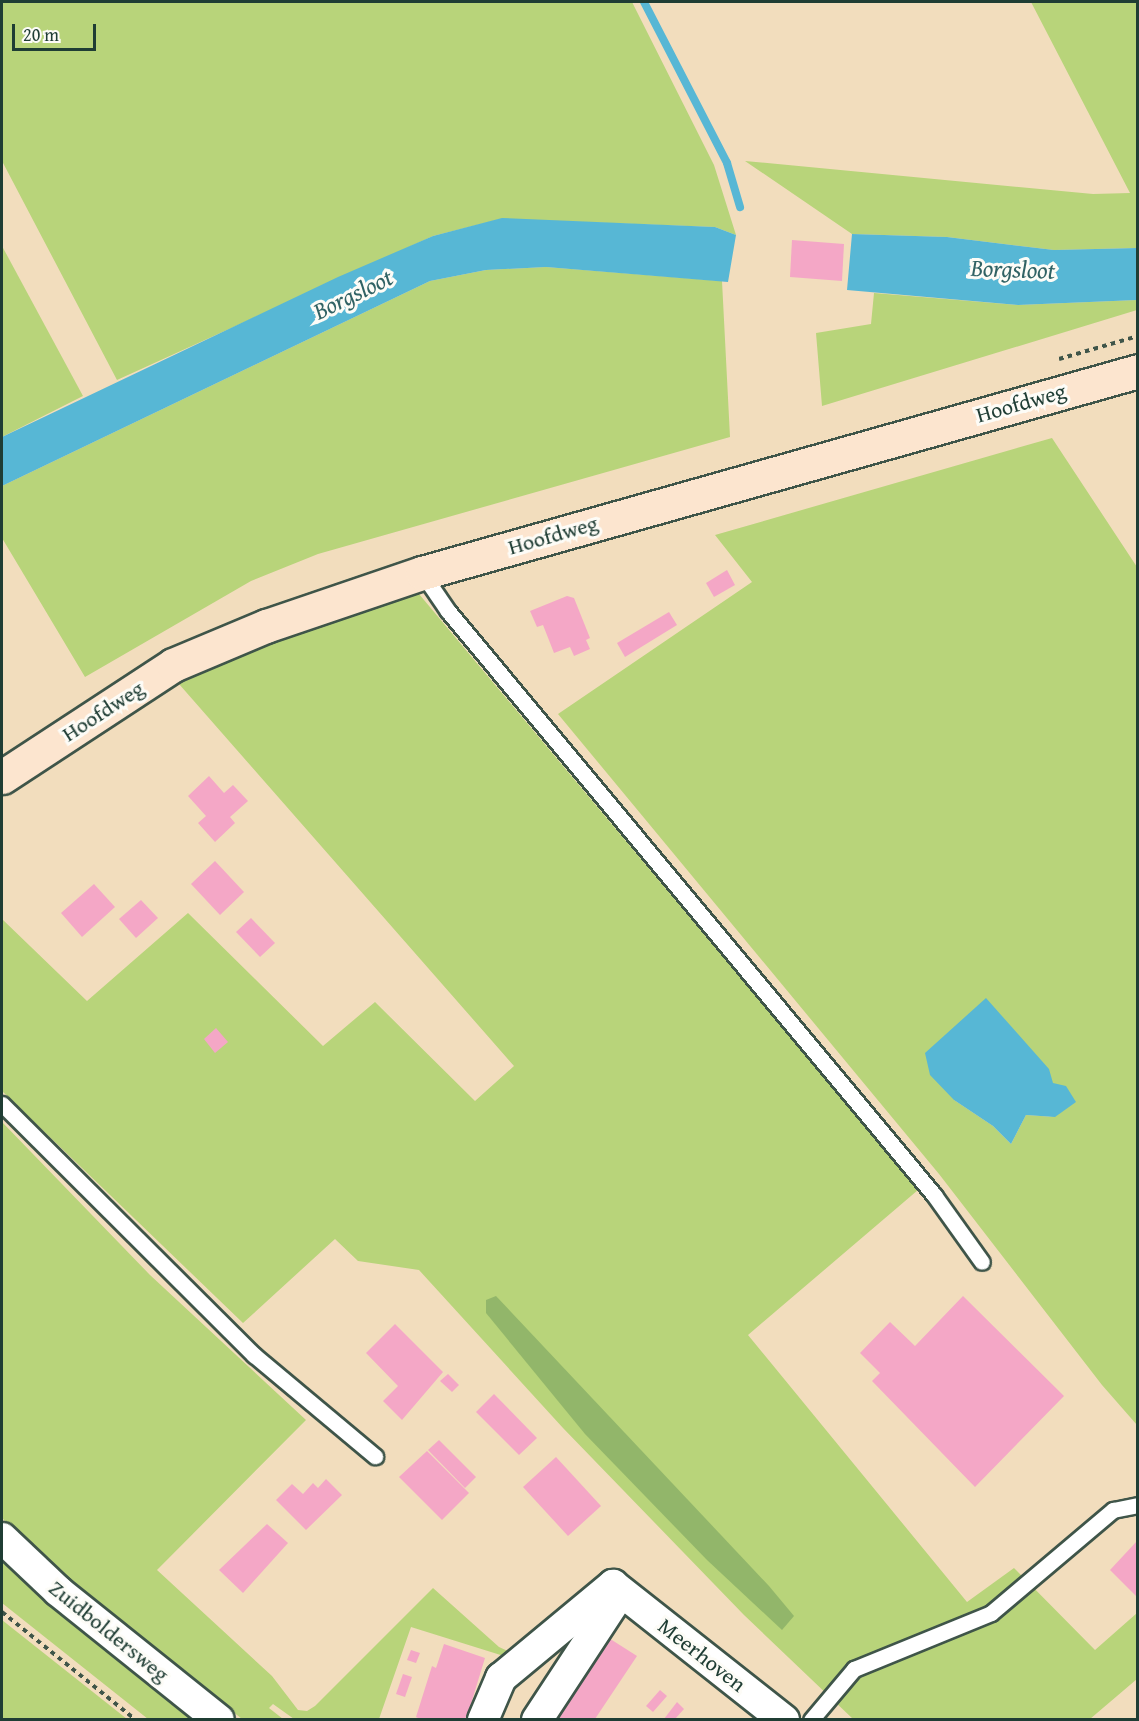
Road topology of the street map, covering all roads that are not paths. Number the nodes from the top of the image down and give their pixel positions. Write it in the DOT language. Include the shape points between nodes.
graph roads {
  1 [pos="1137,370"];
  2 [pos="422,573"];
  3 [pos="2,777"];
  4 [pos="2,1104"];
  5 [pos="982,1262"];
  6 [pos="375,1456"];
  7 [pos="1137,1505"];
  8 [pos="2,1539"];
  9 [pos="621,1592"];
  10 [pos="219,1719"];
  11 [pos="483,1719"];
  12 [pos="537,1719"];
  13 [pos="784,1719"];
  14 [pos="811,1719"];
  1 -- 2 [label="main road, Hoofdweg"];
  2 -- 3 [label="main road, Hoofdweg" via="266,626 173,665"];
  2 -- 5 [label="lane" via="448,611 934,1195"];
  4 -- 6 [label="lane" via="254,1355"];
  7 -- 14 [label="lane" via="1113,1510 991,1613 854,1669"];
  8 -- 10 [label="street, Zuidboldersweg" via="58,1591"];
  9 -- 11 [label="street" via="613,1585 501,1678"];
  9 -- 12 [label="street"];
  9 -- 13 [label="street, Meerhoven"];
}
